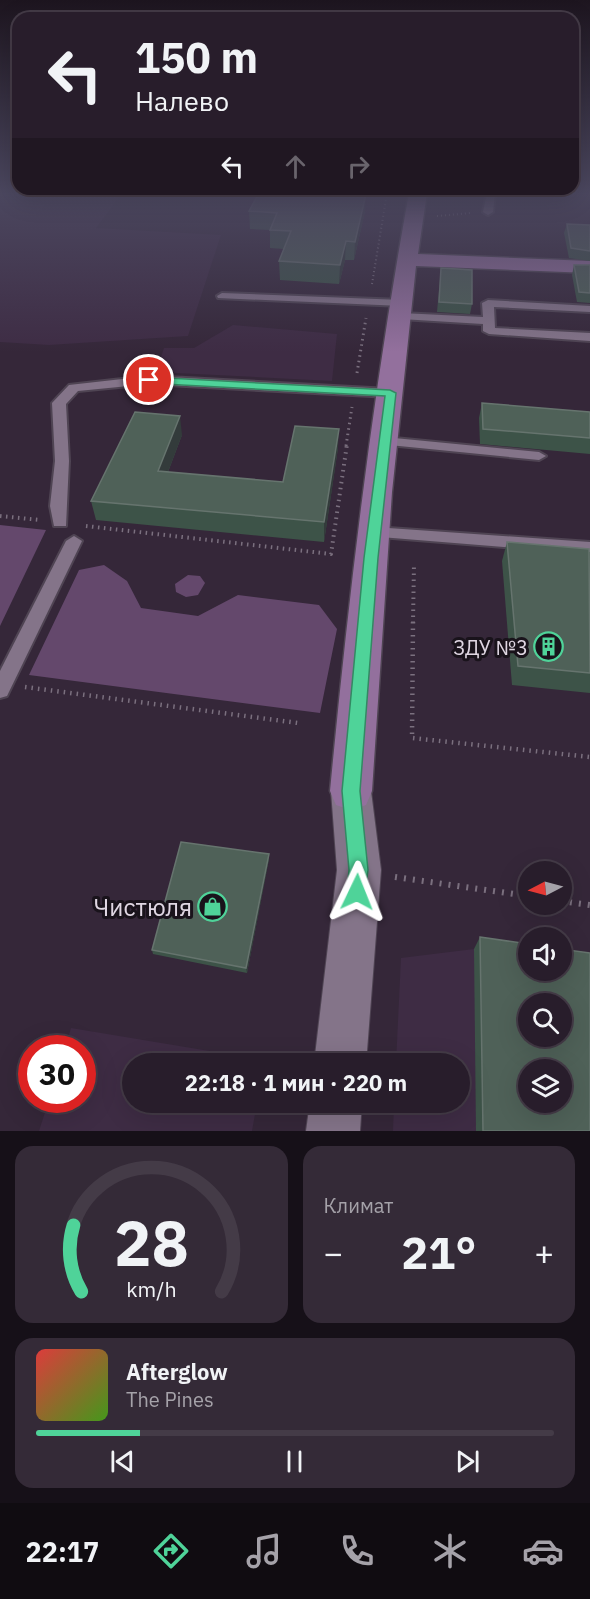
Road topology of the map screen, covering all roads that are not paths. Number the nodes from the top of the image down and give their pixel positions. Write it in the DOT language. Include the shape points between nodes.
graph roads {
  1 [pos="411,246"];
  2 [pos="407,260"];
  3 [pos="590,267"];
  4 [pos="222,296"];
  5 [pos="401,309"];
  6 [pos="590,309"];
  7 [pos="489,321"];
  8 [pos="590,337"];
  9 [pos="390,393"];
  10 [pos="384,441"];
  11 [pos="539,456"];
  12 [pos="60,522"];
  13 [pos="374,532"];
  14 [pos="74,541"];
  15 [pos="590,548"];
  16 [pos="2,687"];
  17 [pos="351,791"];
  18 [pos="341,1053"];
  19 [pos="335,1113"];
  20 [pos="333,1131"];
  1 -- 2 [label="street"];
  2 -- 3 [label="street"];
  2 -- 5 [label="street"];
  4 -- 5 [label="lane" via="369,302"];
  5 -- 7 [label="lane"];
  5 -- 9 [label="street"];
  6 -- 7 [label="lane" via="488,303"];
  7 -- 8 [label="lane" via="489,331"];
  9 -- 10 [label="street"];
  9 -- 12 [label="lane" via="149,380 74,388 59,403 64,434 62,474 55,503"];
  10 -- 11 [label="lane"];
  10 -- 13 [label="street"];
  13 -- 15 [label="lane"];
  13 -- 17 [label="street"];
  14 -- 16 [label="lane"];
  17 -- 18 [label="street" via="359,870"];
  19 -- 20 [label="street"];
}
